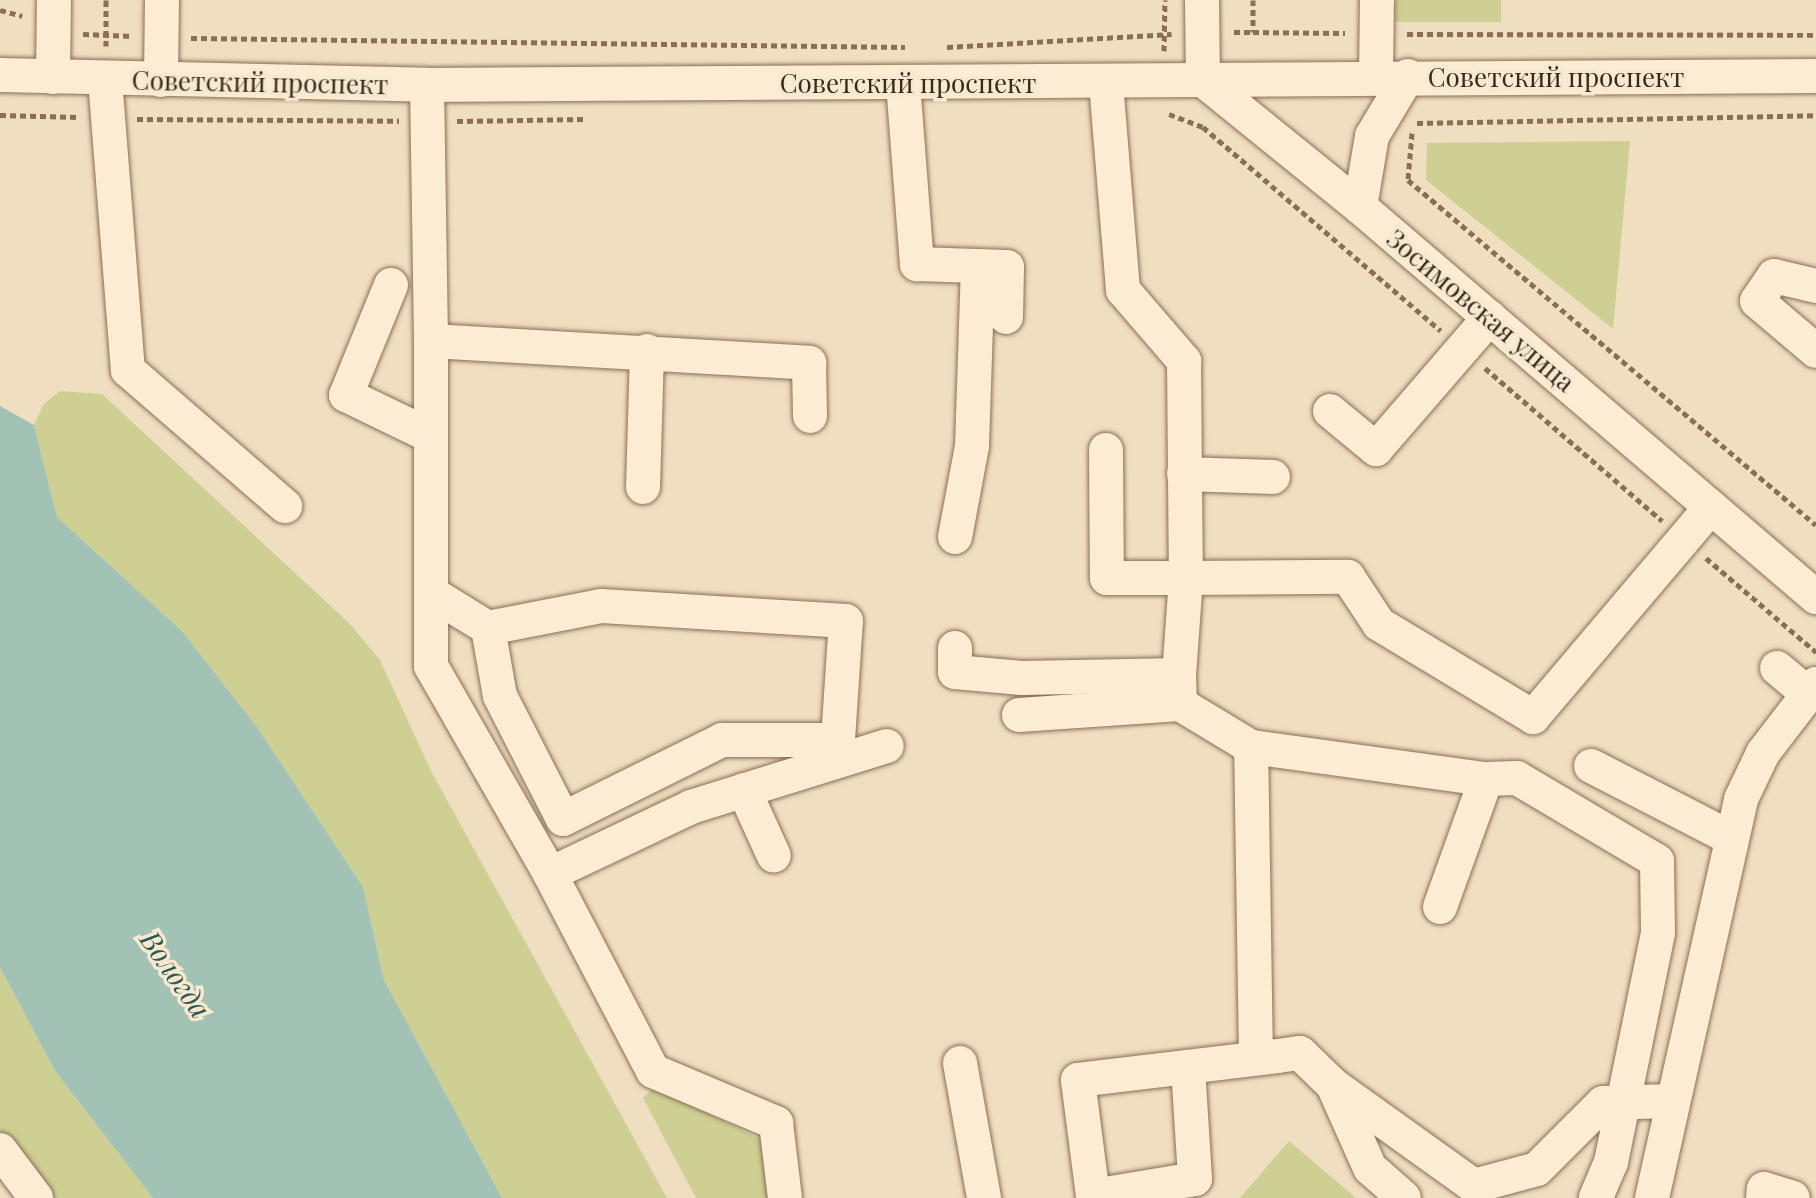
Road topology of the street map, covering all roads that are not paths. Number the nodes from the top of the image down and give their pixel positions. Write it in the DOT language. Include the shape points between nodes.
graph roads {
  1 [pos="54,0"];
  2 [pos="162,0"];
  3 [pos="1377,0"];
  4 [pos="1202,16"];
  5 [pos="0,75"];
  6 [pos="1392,76"];
  7 [pos="1816,76"];
  8 [pos="53,77"];
  9 [pos="105,79"];
  10 [pos="161,80"];
  11 [pos="1203,80"];
  12 [pos="903,83"];
  13 [pos="1106,83"];
  14 [pos="427,85"];
  15 [pos="1360,207"];
  16 [pos="978,266"];
  17 [pos="391,285"];
  18 [pos="1816,286"];
  19 [pos="1006,317"];
  20 [pos="1490,317"];
  21 [pos="431,341"];
  22 [pos="647,351"];
  23 [pos="1816,351"];
  24 [pos="1330,411"];
  25 [pos="810,416"];
  26 [pos="431,436"];
  27 [pos="1106,450"];
  28 [pos="1184,474"];
  29 [pos="1273,477"];
  30 [pos="643,487"];
  31 [pos="285,506"];
  32 [pos="1711,507"];
  33 [pos="955,537"];
  34 [pos="1186,578"];
  35 [pos="431,593"];
  36 [pos="1816,597"];
  37 [pos="488,628"];
  38 [pos="955,648"];
  39 [pos="1777,668"];
  40 [pos="1812,689"];
  41 [pos="1179,690"];
  42 [pos="1019,715"];
  43 [pos="887,746"];
  44 [pos="1251,747"];
  45 [pos="1591,766"];
  46 [pos="1486,779"];
  47 [pos="744,790"];
  48 [pos="1731,838"];
  49 [pos="774,856"];
  50 [pos="550,874"];
  51 [pos="1440,907"];
  52 [pos="1256,1058"];
  53 [pos="960,1063"];
  54 [pos="1188,1067"];
  55 [pos="1333,1085"];
  56 [pos="1625,1100"];
  57 [pos="1673,1101"];
  58 [pos="0,1150"];
  59 [pos="36,1198"];
  60 [pos="785,1198"];
  61 [pos="984,1198"];
  62 [pos="1404,1198"];
  63 [pos="1596,1198"];
  64 [pos="1652,1198"];
  65 [pos="1763,1198"];
  66 [pos="1793,1198"];
  1 -- 8 [label="street"];
  2 -- 10 [label="street"];
  3 -- 6 [label="street" via="1377,34"];
  4 -- 11 [label="street"];
  5 -- 8 [label="street, Советский проспект"];
  6 -- 7 [label="street, Советский проспект"];
  6 -- 11 [label="street, Советский проспект"];
  6 -- 15 [label="street" via="1372,136"];
  8 -- 9 [label="street, Советский проспект"];
  9 -- 10 [label="street, Советский проспект"];
  9 -- 31 [label="street" via="128,370"];
  10 -- 14 [label="street, Советский проспект"];
  11 -- 13 [label="street, Советский проспект"];
  11 -- 15 [label="street, Зосимовская улица"];
  12 -- 13 [label="street, Советский проспект"];
  12 -- 14 [label="street, Советский проспект"];
  12 -- 16 [label="street" via="917,264"];
  13 -- 28 [label="street" via="1123,290 1184,361"];
  14 -- 21 [label="street"];
  15 -- 20 [label="street, Зосимовская улица"];
  16 -- 19 [label="street" via="1007,267"];
  16 -- 33 [label="street" via="972,446"];
  17 -- 26 [label="street" via="346,395"];
  18 -- 23 [label="street" via="1774,276 1757,301"];
  20 -- 24 [label="street" via="1376,449"];
  20 -- 32 [label="street, Зосимовская улица"];
  21 -- 22 [label="street"];
  21 -- 26 [label="street"];
  22 -- 25 [label="street" via="809,363"];
  22 -- 30 [label="street"];
  26 -- 35 [label="street"];
  27 -- 34 [label="street" via="1107,578"];
  28 -- 29 [label="street"];
  28 -- 34 [label="street"];
  32 -- 34 [label="street" via="1533,717 1379,624 1348,577"];
  32 -- 36 [label="street, Зосимовская улица"];
  34 -- 41 [label="street"];
  35 -- 37 [label="street"];
  35 -- 50 [label="street" via="431,666"];
  37 -- 37 [label="street" via="500,696 563,819 722,740 838,740 846,621 601,606"];
  38 -- 41 [label="street" via="955,672"];
  39 -- 40 [label="street"];
  40 -- 48 [label="street" via="1763,753"];
  41 -- 42 [label="street"];
  41 -- 44 [label="street"];
  43 -- 47 [label="street"];
  44 -- 46 [label="street"];
  44 -- 52 [label="street"];
  45 -- 48 [label="street"];
  46 -- 51 [label="street"];
  46 -- 56 [label="street" via="1517,778 1657,861 1658,933"];
  47 -- 49 [label="street"];
  47 -- 50 [label="street" via="618,838"];
  48 -- 57 [label="street"];
  50 -- 60 [label="street" via="653,1071 776,1123"];
  52 -- 54 [label="street"];
  52 -- 55 [label="street" via="1300,1053"];
  53 -- 61 [label="street"];
  54 -- 54 [label="street" via="1078,1080 1093,1196 1195,1179"];
  55 -- 56 [label="street" via="1474,1186 1537,1169 1603,1103"];
  55 -- 62 [label="street" via="1370,1168"];
  56 -- 57 [label="street"];
  56 -- 63 [label="street"];
  57 -- 64 [label="street"];
  58 -- 59 [label="street"];
  65 -- 66 [label="street" via="1764,1189"];
}
